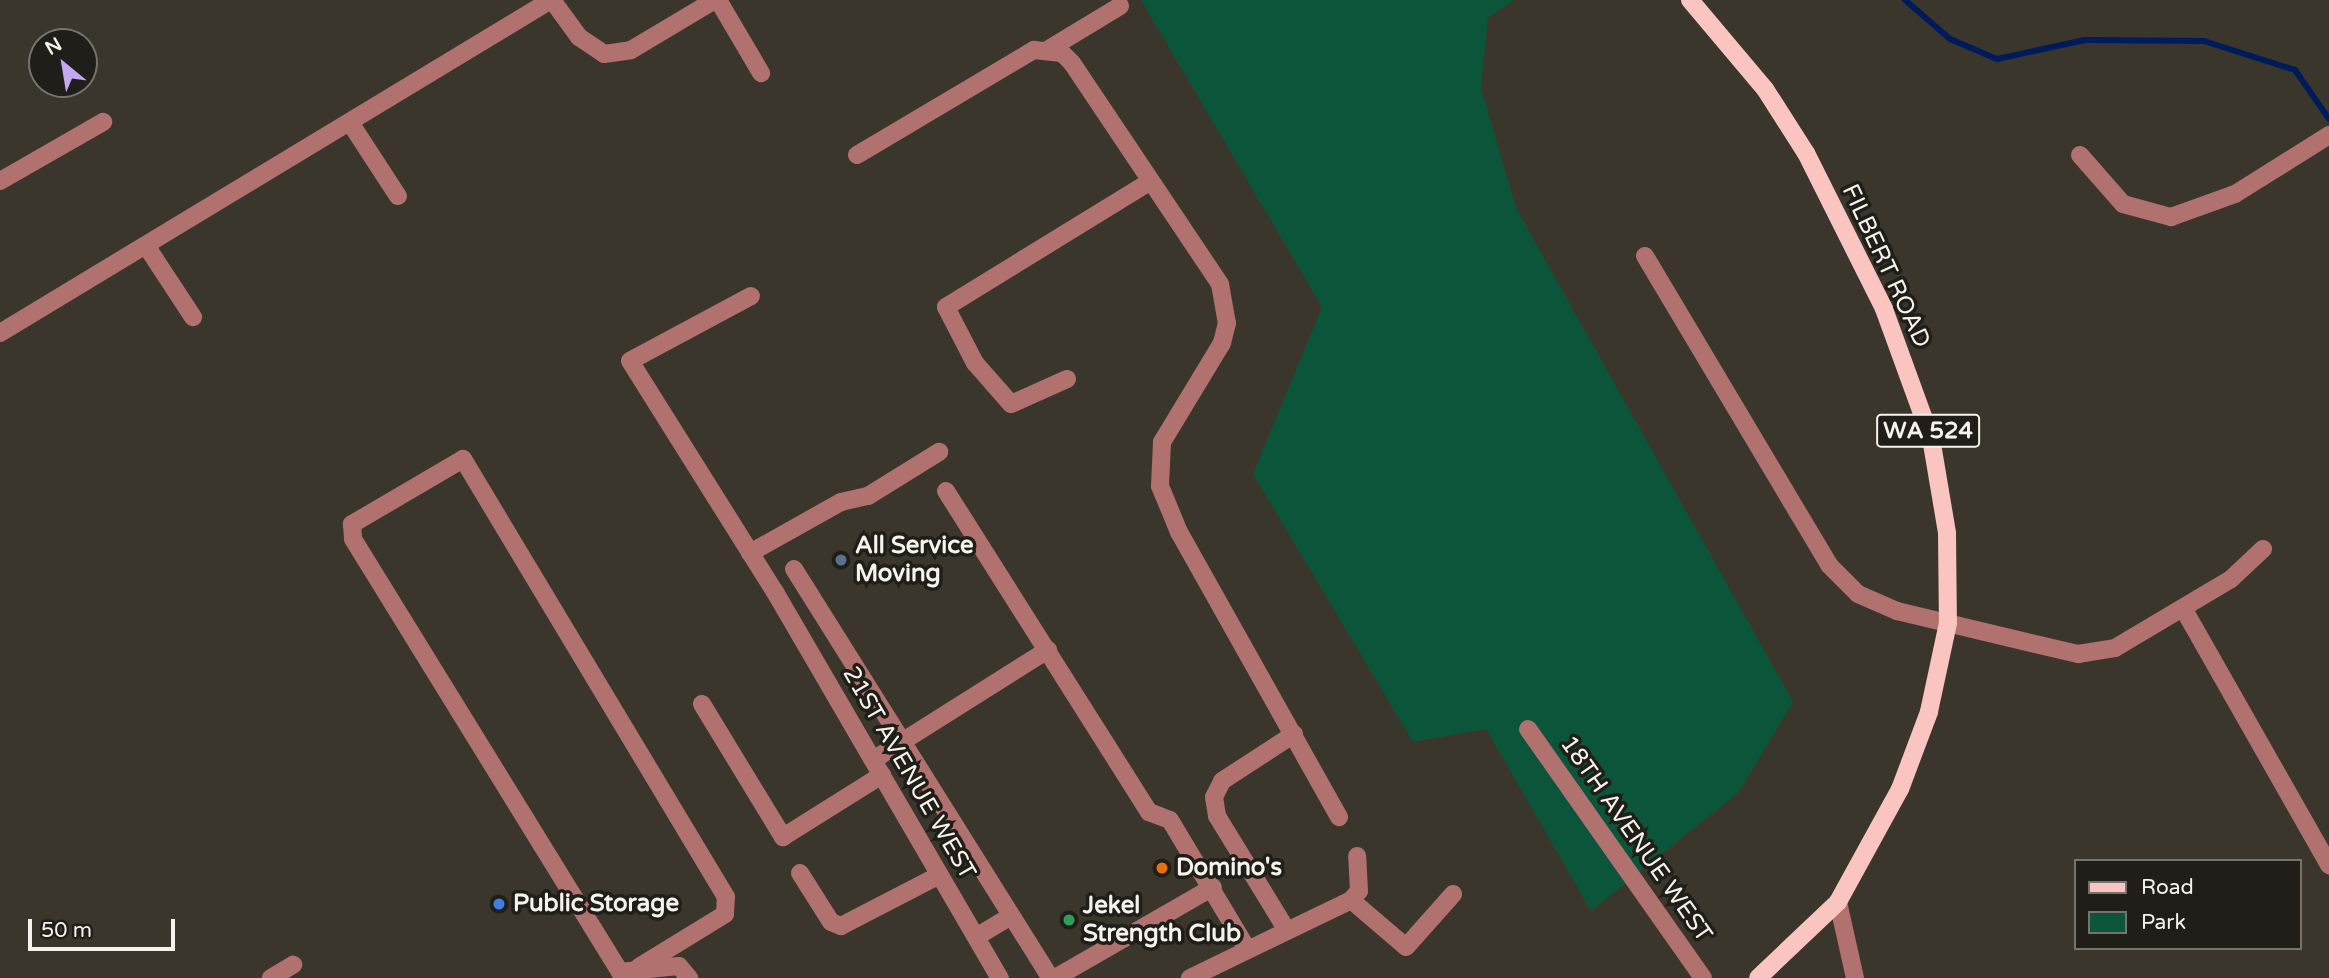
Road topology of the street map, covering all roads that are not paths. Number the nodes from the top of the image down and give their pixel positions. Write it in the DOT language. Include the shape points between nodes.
graph roads {
  1 [pos="551,0"];
  2 [pos="717,0"];
  3 [pos="1690,0"];
  4 [pos="1120,6"];
  5 [pos="1049,49"];
  6 [pos="761,73"];
  7 [pos="103,122"];
  8 [pos="351,124"];
  9 [pos="2329,135"];
  10 [pos="857,155"];
  11 [pos="2080,155"];
  12 [pos="0,181"];
  13 [pos="1149,182"];
  14 [pos="398,196"];
  15 [pos="147,247"];
  16 [pos="1645,256"];
  17 [pos="751,296"];
  18 [pos="192,317"];
  19 [pos="0,333"];
  20 [pos="1067,379"];
  21 [pos="939,452"];
  22 [pos="946,491"];
  23 [pos="2263,549"];
  24 [pos="750,553"];
  25 [pos="794,569"];
  26 [pos="2183,608"];
  27 [pos="1948,623"];
  28 [pos="1048,650"];
  29 [pos="702,704"];
  30 [pos="1528,729"];
  31 [pos="1294,734"];
  32 [pos="900,741"];
  33 [pos="877,768"];
  34 [pos="1339,817"];
  35 [pos="1357,856"];
  36 [pos="2329,865"];
  37 [pos="800,873"];
  38 [pos="940,875"];
  39 [pos="1213,887"];
  40 [pos="1453,894"];
  41 [pos="1351,900"];
  42 [pos="1838,902"];
  43 [pos="1008,918"];
  44 [pos="1286,929"];
  45 [pos="976,937"];
  46 [pos="1246,947"];
  47 [pos="293,965"];
  48 [pos="639,967"];
  49 [pos="271,978"];
  50 [pos="689,978"];
  51 [pos="1000,978"];
  52 [pos="1053,978"];
  53 [pos="1190,978"];
  54 [pos="1703,978"];
  55 [pos="1758,978"];
  56 [pos="1855,978"];
  1 -- 2 [label="street" via="579,37 604,54 631,50"];
  1 -- 8 [label="street"];
  2 -- 6 [label="street"];
  3 -- 27 [label="main road, FILBERT ROAD / WA 524" via="1765,89 1806,153 1884,309 1931,438 1947,533"];
  4 -- 5 [label="street"];
  5 -- 10 [label="street" via="1018,57"];
  5 -- 13 [label="street" via="1072,63"];
  7 -- 12 [label="street"];
  8 -- 14 [label="street"];
  8 -- 15 [label="street"];
  9 -- 11 [label="street" via="2235,194 2171,216 2123,204"];
  13 -- 20 [label="street" via="946,307 975,363 1011,404"];
  13 -- 31 [label="street" via="1206,255 1220,284 1227,323 1205,375 1162,442 1160,486 1179,532"];
  15 -- 18 [label="street"];
  15 -- 19 [label="street"];
  16 -- 27 [label="street" via="1829,565 1858,594"];
  17 -- 24 [label="street, 21ST AVENUE WEST" via="630,361"];
  21 -- 24 [label="street" via="869,496 841,502"];
  22 -- 28 [label="street"];
  23 -- 26 [label="street" via="2231,579"];
  24 -- 33 [label="street, 21ST AVENUE WEST"];
  25 -- 32 [label="street"];
  26 -- 27 [label="street" via="2115,648 2078,654"];
  26 -- 36 [label="street"];
  27 -- 42 [label="main road, FILBERT ROAD / WA 524" via="1929,712 1900,789"];
  28 -- 32 [label="street"];
  28 -- 39 [label="street" via="1149,812 1170,820"];
  29 -- 33 [label="street" via="783,836"];
  30 -- 54 [label="street, 18TH AVENUE WEST"];
  31 -- 34 [label="street"];
  31 -- 44 [label="street" via="1222,781 1214,797 1217,816"];
  32 -- 33 [label="street"];
  32 -- 43 [label="street"];
  33 -- 38 [label="street, 21ST AVENUE WEST"];
  35 -- 41 [label="street" via="1359,891"];
  37 -- 38 [label="street" via="831,922 841,926"];
  38 -- 45 [label="street, 21ST AVENUE WEST"];
  39 -- 46 [label="street"];
  39 -- 52 [label="street"];
  40 -- 41 [label="street" via="1406,947"];
  41 -- 44 [label="street"];
  42 -- 55 [label="main road, WA 524"];
  42 -- 56 [label="street"];
  43 -- 45 [label="street"];
  43 -- 52 [label="street"];
  44 -- 46 [label="street"];
  45 -- 51 [label="street, 21ST AVENUE WEST"];
  46 -- 53 [label="street"];
  47 -- 49 [label="street"];
  48 -- 48 [label="street" via="725,914 726,897 463,459 352,524 353,539 620,972"];
  48 -- 50 [label="street" via="679,966"];
}
